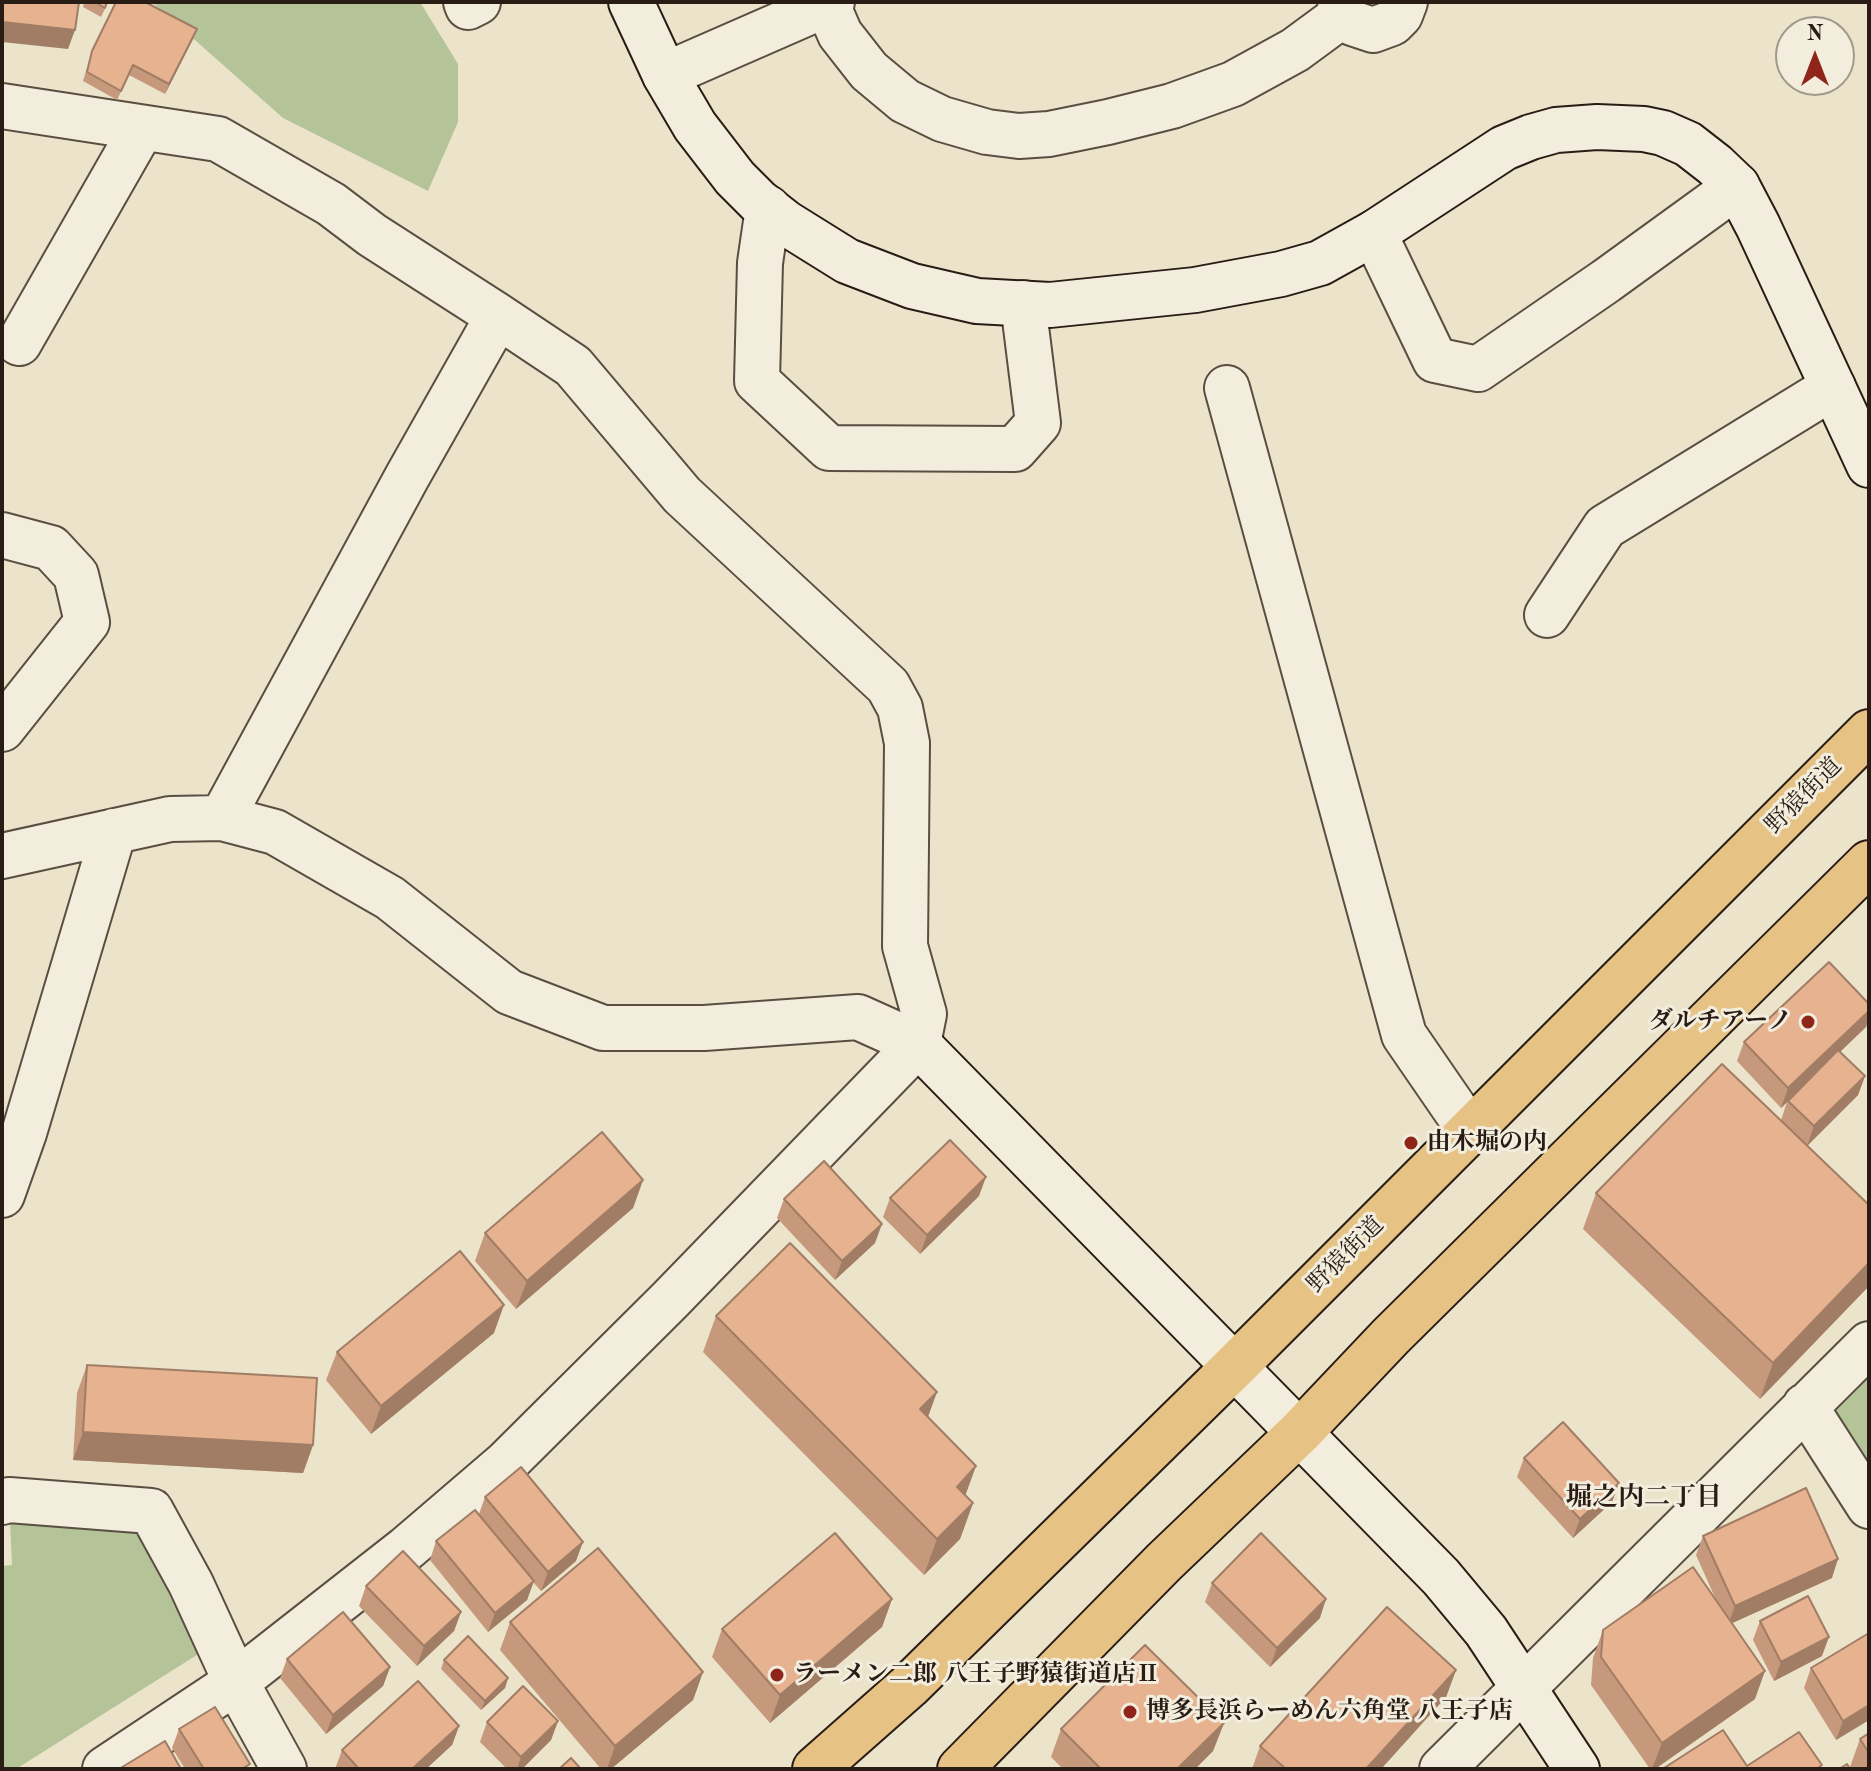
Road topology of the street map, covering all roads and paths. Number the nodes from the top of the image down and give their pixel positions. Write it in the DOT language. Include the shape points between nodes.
graph roads {
  1 [pos="466,2"];
  2 [pos="478,2"];
  3 [pos="631,2"];
  4 [pos="1405,2"];
  5 [pos="830,3"];
  6 [pos="1342,8"];
  7 [pos="665,75"];
  8 [pos="2,106"];
  9 [pos="142,128"];
  10 [pos="1737,186"];
  11 [pos="768,208"];
  12 [pos="1374,233"];
  13 [pos="1023,303"];
  14 [pos="498,316"];
  15 [pos="19,343"];
  16 [pos="1833,387"];
  17 [pos="1227,388"];
  18 [pos="1869,465"];
  19 [pos="2,535"];
  20 [pos="1547,615"];
  21 [pos="2,729"];
  22 [pos="1869,732"];
  23 [pos="222,818"];
  24 [pos="114,831"];
  25 [pos="2,856"];
  26 [pos="1869,863"];
  27 [pos="918,1044"];
  28 [pos="1470,1131"];
  29 [pos="2,1195"];
  30 [pos="1869,1344"];
  31 [pos="1234,1367"];
  32 [pos="1805,1406"];
  33 [pos="1300,1432"];
  34 [pos="2,1502"];
  35 [pos="1869,1506"];
  36 [pos="236,1682"];
  37 [pos="1524,1687"];
  38 [pos="105,1769"];
  39 [pos="284,1769"];
  40 [pos="815,1769"];
  41 [pos="960,1769"];
  42 [pos="1442,1769"];
  43 [pos="1577,1769"];
  1 -- 2 [label="street" via="468,7"];
  3 -- 7 [label="street"];
  4 -- 6 [label="street" via="1392,23 1373,30 1352,23"];
  5 -- 6 [label="street" via="840,34 869,71 905,101 942,119 1019,136 1108,122 1233,84 1295,50"];
  5 -- 7 [label="street"];
  7 -- 11 [label="street" via="735,178"];
  8 -- 9 [label="street"];
  9 -- 14 [label="street" via="218,139 331,204"];
  9 -- 15 [label="street"];
  10 -- 12 [label="street" via="1688,144 1663,133 1597,127 1556,130 1504,148"];
  10 -- 12 [label="street" via="1478,369 1435,360"];
  10 -- 16 [label="street"];
  11 -- 13 [label="street" via="847,261 878,274 961,298"];
  11 -- 13 [label="street" via="760,263 757,381 829,448 1015,449 1038,423"];
  12 -- 13 [label="street" via="1320,263 1281,274 1195,290 1050,305"];
  14 -- 23 [label="street"];
  14 -- 27 [label="street" via="573,366 682,495 888,686 900,708 907,743 905,946 924,1014"];
  16 -- 18 [label="street"];
  16 -- 20 [label="street" via="1605,527"];
  17 -- 28 [label="street" via="1404,1035"];
  19 -- 21 [label="street" via="51,548 76,575 87,622"];
  22 -- 28 [label="main road, 野猿街道"];
  23 -- 24 [label="street" via="170,819"];
  23 -- 27 [label="street" via="275,832 390,898 509,992 603,1028 704,1028 858,1017"];
  24 -- 25 [label="street"];
  24 -- 29 [label="street"];
  26 -- 33 [label="main road"];
  27 -- 31 [label="street"];
  27 -- 36 [label="street" via="505,1464"];
  28 -- 31 [label="main road, 野猿街道"];
  30 -- 32 [label="street"];
  31 -- 33 [label="street"];
  31 -- 40 [label="main road, 野猿街道" via="909,1686"];
  32 -- 35 [label="street"];
  32 -- 37 [label="street"];
  33 -- 37 [label="street" via="1441,1577"];
  33 -- 41 [label="main road"];
  34 -- 36 [label="street" via="151,1511"];
  36 -- 38 [label="street"];
  36 -- 39 [label="street"];
  37 -- 42 [label="street"];
  37 -- 43 [label="street"];
}
